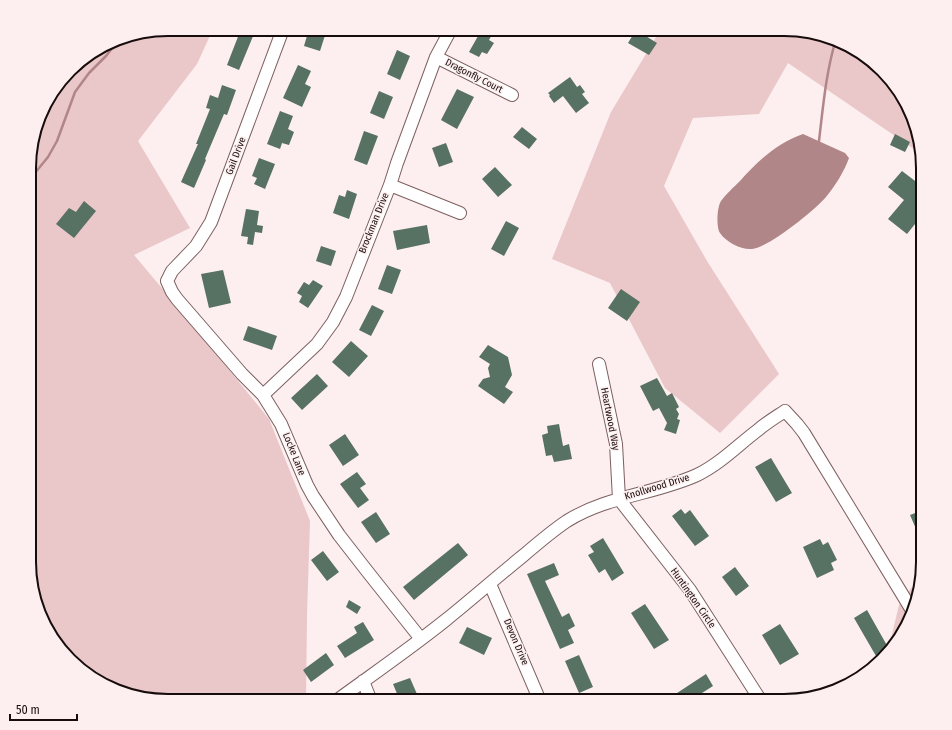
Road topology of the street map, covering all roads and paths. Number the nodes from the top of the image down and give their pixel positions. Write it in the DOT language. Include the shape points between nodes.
graph roads {
  1 [pos="280,36"];
  2 [pos="447,36"];
  3 [pos="436,57"];
  4 [pos="512,95"];
  5 [pos="390,185"];
  6 [pos="460,213"];
  7 [pos="170,273"];
  8 [pos="599,364"];
  9 [pos="263,395"];
  10 [pos="619,499"];
  11 [pos="490,584"];
  12 [pos="909,605"];
  13 [pos="421,639"];
  14 [pos="363,681"];
  15 [pos="345,694"];
  16 [pos="368,694"];
  17 [pos="537,694"];
  18 [pos="757,694"];
  1 -- 7 [label="street, Gail Drive" via="211,222 196,246"];
  2 -- 3 [label="street, Brockman Drive"];
  3 -- 4 [label="street, Dragonfly Court"];
  3 -- 5 [label="street, Brockman Drive"];
  5 -- 6 [label="street"];
  5 -- 9 [label="street, Brockman Drive" via="346,297 333,322 317,344"];
  7 -- 9 [label="street, Locke Lane" via="167,281 174,296"];
  8 -- 10 [label="street, Heartwood Way" via="616,444"];
  9 -- 13 [label="street, Locke Lane" via="281,424 313,496 339,535"];
  10 -- 11 [label="street, Knollwood Drive" via="579,514 566,522"];
  10 -- 12 [label="street, Knollwood Drive" via="658,489 698,474 721,460 785,411 804,433"];
  10 -- 18 [label="street, Huntington Circle" via="690,590"];
  11 -- 13 [label="street, Knollwood Drive"];
  11 -- 17 [label="street, Devon Drive"];
  13 -- 14 [label="street, Knollwood Drive"];
  14 -- 15 [label="street, Knollwood Drive"];
  14 -- 16 [label="street"];
}
